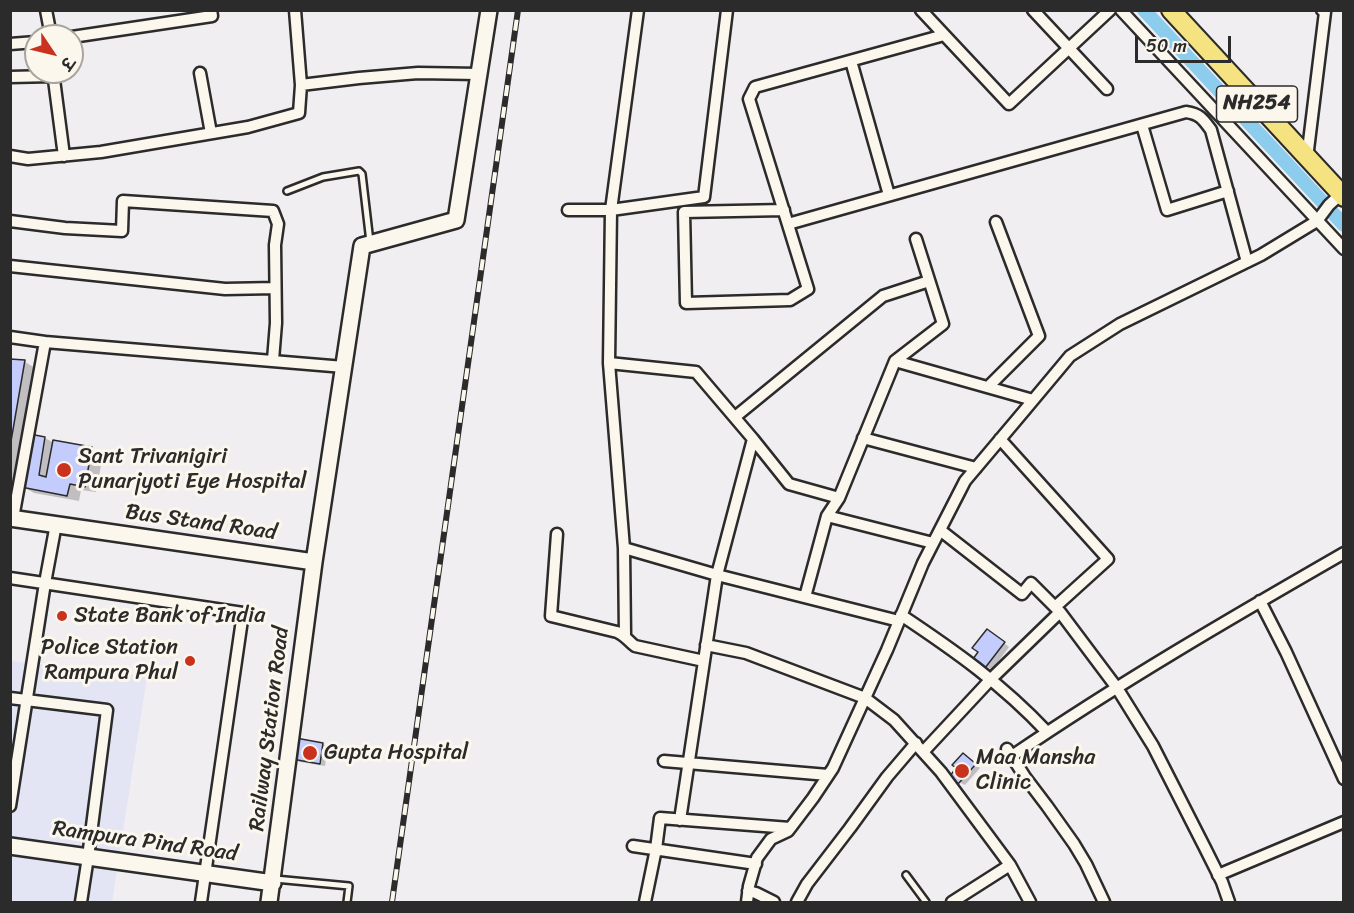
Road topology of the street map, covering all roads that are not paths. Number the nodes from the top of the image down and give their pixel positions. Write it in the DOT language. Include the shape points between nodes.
graph roads {
  1 [pos="211,10"];
  2 [pos="296,10"];
  3 [pos="489,10"];
  4 [pos="638,10"];
  5 [pos="727,10"];
  6 [pos="921,10"];
  7 [pos="1033,10"];
  8 [pos="1110,10"];
  9 [pos="1121,10"];
  10 [pos="1171,10"];
  11 [pos="1322,10"];
  12 [pos="84,35"];
  13 [pos="944,35"];
  14 [pos="1069,49"];
  15 [pos="851,60"];
  16 [pos="200,73"];
  17 [pos="478,74"];
  18 [pos="54,84"];
  19 [pos="301,85"];
  20 [pos="1107,89"];
  21 [pos="1142,124"];
  22 [pos="211,133"];
  23 [pos="10,156"];
  24 [pos="64,156"];
  25 [pos="1307,158"];
  26 [pos="287,191"];
  27 [pos="1228,191"];
  28 [pos="890,195"];
  29 [pos="1338,199"];
  30 [pos="568,210"];
  31 [pos="611,210"];
  32 [pos="784,210"];
  33 [pos="1318,220"];
  34 [pos="10,221"];
  35 [pos="996,222"];
  36 [pos="788,224"];
  37 [pos="915,239"];
  38 [pos="371,244"];
  39 [pos="1344,249"];
  40 [pos="1247,262"];
  41 [pos="10,266"];
  42 [pos="929,281"];
  43 [pos="275,288"];
  44 [pos="10,338"];
  45 [pos="45,342"];
  46 [pos="273,360"];
  47 [pos="895,361"];
  48 [pos="609,363"];
  49 [pos="344,367"];
  50 [pos="988,387"];
  51 [pos="1033,400"];
  52 [pos="735,417"];
  53 [pos="863,438"];
  54 [pos="753,439"];
  55 [pos="1000,439"];
  56 [pos="976,468"];
  57 [pos="839,498"];
  58 [pos="827,516"];
  59 [pos="12,518"];
  60 [pos="56,524"];
  61 [pos="940,530"];
  62 [pos="557,534"];
  63 [pos="933,543"];
  64 [pos="624,548"];
  65 [pos="1344,553"];
  66 [pos="314,562"];
  67 [pos="717,575"];
  68 [pos="10,578"];
  69 [pos="45,583"];
  70 [pos="805,597"];
  71 [pos="1260,601"];
  72 [pos="1057,610"];
  73 [pos="900,618"];
  74 [pos="625,636"];
  75 [pos="706,645"];
  76 [pos="704,661"];
  77 [pos="991,679"];
  78 [pos="1117,688"];
  79 [pos="10,698"];
  80 [pos="865,698"];
  81 [pos="27,700"];
  82 [pos="1047,732"];
  83 [pos="920,747"];
  84 [pos="664,761"];
  85 [pos="688,763"];
  86 [pos="828,775"];
  87 [pos="1344,779"];
  88 [pos="10,806"];
  89 [pos="680,820"];
  90 [pos="1344,822"];
  91 [pos="790,828"];
  92 [pos="10,846"];
  93 [pos="633,846"];
  94 [pos="656,849"];
  95 [pos="88,857"];
  96 [pos="756,864"];
  97 [pos="1010,865"];
  98 [pos="205,874"];
  99 [pos="906,875"];
  100 [pos="1218,875"];
  101 [pos="276,888"];
  102 [pos="748,891"];
  103 [pos="81,903"];
  104 [pos="201,903"];
  105 [pos="269,903"];
  106 [pos="347,903"];
  107 [pos="645,903"];
  108 [pos="747,903"];
  109 [pos="774,903"];
  110 [pos="797,903"];
  111 [pos="926,903"];
  112 [pos="952,903"];
  113 [pos="1030,903"];
  114 [pos="1104,903"];
  115 [pos="1229,903"];
  1 -- 12 [label="street" via="212,16"];
  2 -- 19 [label="street"];
  3 -- 17 [label="street"];
  4 -- 31 [label="street"];
  5 -- 31 [label="street" via="704,197"];
  6 -- 13 [label="street"];
  7 -- 14 [label="street"];
  8 -- 14 [label="street"];
  9 -- 33 [label="street"];
  10 -- 25 [label="highway, NH254"];
  11 -- 25 [label="street" via="1325,12"];
  13 -- 14 [label="street" via="1009,104"];
  13 -- 15 [label="street"];
  14 -- 20 [label="street"];
  15 -- 28 [label="street"];
  15 -- 32 [label="street" via="755,87 749,99"];
  16 -- 22 [label="street"];
  17 -- 19 [label="street" via="418,74"];
  17 -- 38 [label="street" via="456,220"];
  18 -- 24 [label="street"];
  19 -- 22 [label="street" via="299,113"];
  21 -- 27 [label="street" via="1186,112 1201,117 1211,129"];
  21 -- 27 [label="street" via="1167,210"];
  21 -- 28 [label="street"];
  22 -- 24 [label="street"];
  23 -- 24 [label="street"];
  25 -- 29 [label="highway, NH254"];
  26 -- 38 [label="lane" via="323,177 359,171"];
  27 -- 40 [label="street"];
  28 -- 36 [label="street"];
  29 -- 33 [label="street"];
  30 -- 31 [label="street"];
  31 -- 48 [label="street"];
  32 -- 36 [label="street"];
  32 -- 36 [label="street" via="684,212 686,303 790,300 808,289"];
  33 -- 39 [label="street"];
  33 -- 40 [label="street"];
  34 -- 43 [label="street" via="122,231 123,201 273,211 278,224 274,245"];
  35 -- 50 [label="street" via="1040,336"];
  37 -- 42 [label="street"];
  38 -- 49 [label="street, Railway Station Road" via="362,246"];
  40 -- 51 [label="street" via="1120,324 1070,356"];
  41 -- 43 [label="street" via="225,289"];
  42 -- 47 [label="street" via="943,324"];
  42 -- 52 [label="street" via="883,296"];
  43 -- 46 [label="street"];
  44 -- 45 [label="street"];
  45 -- 46 [label="street"];
  45 -- 59 [label="street"];
  46 -- 49 [label="street"];
  47 -- 50 [label="street"];
  47 -- 53 [label="street"];
  48 -- 52 [label="street" via="696,372"];
  48 -- 64 [label="street"];
  49 -- 66 [label="street, Railway Station Road"];
  50 -- 51 [label="street"];
  51 -- 55 [label="street"];
  52 -- 54 [label="street"];
  53 -- 56 [label="street"];
  53 -- 57 [label="street"];
  54 -- 57 [label="street" via="789,484"];
  54 -- 67 [label="street"];
  55 -- 56 [label="street"];
  55 -- 72 [label="street" via="1108,559"];
  56 -- 61 [label="street"];
  57 -- 58 [label="street"];
  58 -- 63 [label="street"];
  58 -- 70 [label="street"];
  59 -- 60 [label="street, Bus Stand Road"];
  60 -- 66 [label="street, Bus Stand Road"];
  60 -- 69 [label="street"];
  61 -- 63 [label="street"];
  61 -- 72 [label="street" via="1022,594 1031,583"];
  62 -- 74 [label="street" via="550,616"];
  63 -- 73 [label="street"];
  64 -- 67 [label="street"];
  64 -- 74 [label="street"];
  65 -- 71 [label="street"];
  66 -- 101 [label="street, Railway Station Road"];
  67 -- 70 [label="street"];
  67 -- 75 [label="street"];
  68 -- 69 [label="street"];
  69 -- 81 [label="street"];
  69 -- 98 [label="street" via="243,613"];
  70 -- 73 [label="street"];
  71 -- 78 [label="street"];
  71 -- 87 [label="street"];
  72 -- 77 [label="street"];
  72 -- 78 [label="street"];
  73 -- 77 [label="street"];
  73 -- 80 [label="street"];
  74 -- 76 [label="street" via="635,646"];
  75 -- 76 [label="street"];
  75 -- 80 [label="street" via="746,653"];
  76 -- 85 [label="street"];
  77 -- 82 [label="street"];
  77 -- 83 [label="street"];
  78 -- 82 [label="street"];
  78 -- 100 [label="street" via="1153,746"];
  79 -- 81 [label="street"];
  80 -- 83 [label="street"];
  80 -- 86 [label="street"];
  81 -- 88 [label="street"];
  81 -- 95 [label="street" via="107,710"];
  82 -- 114 [label="street" via="1009,752 1074,844"];
  83 -- 97 [label="street"];
  83 -- 110 [label="street" via="887,777"];
  84 -- 85 [label="street"];
  85 -- 86 [label="street"];
  85 -- 89 [label="street"];
  86 -- 91 [label="street"];
  89 -- 91 [label="street"];
  89 -- 94 [label="street" via="660,818"];
  90 -- 100 [label="street"];
  91 -- 96 [label="street" via="771,839"];
  92 -- 95 [label="street, Rampura Pind Road"];
  93 -- 94 [label="street"];
  94 -- 96 [label="street"];
  94 -- 107 [label="street"];
  95 -- 98 [label="street, Rampura Pind Road"];
  95 -- 103 [label="street"];
  96 -- 102 [label="street"];
  97 -- 112 [label="street"];
  97 -- 113 [label="street"];
  98 -- 101 [label="street, Rampura Pind Road"];
  98 -- 104 [label="street"];
  99 -- 111 [label="lane"];
  100 -- 115 [label="street"];
  101 -- 105 [label="street, Railway Station Road"];
  101 -- 106 [label="lane" via="349,886"];
  102 -- 108 [label="street"];
  102 -- 109 [label="street"];
}
